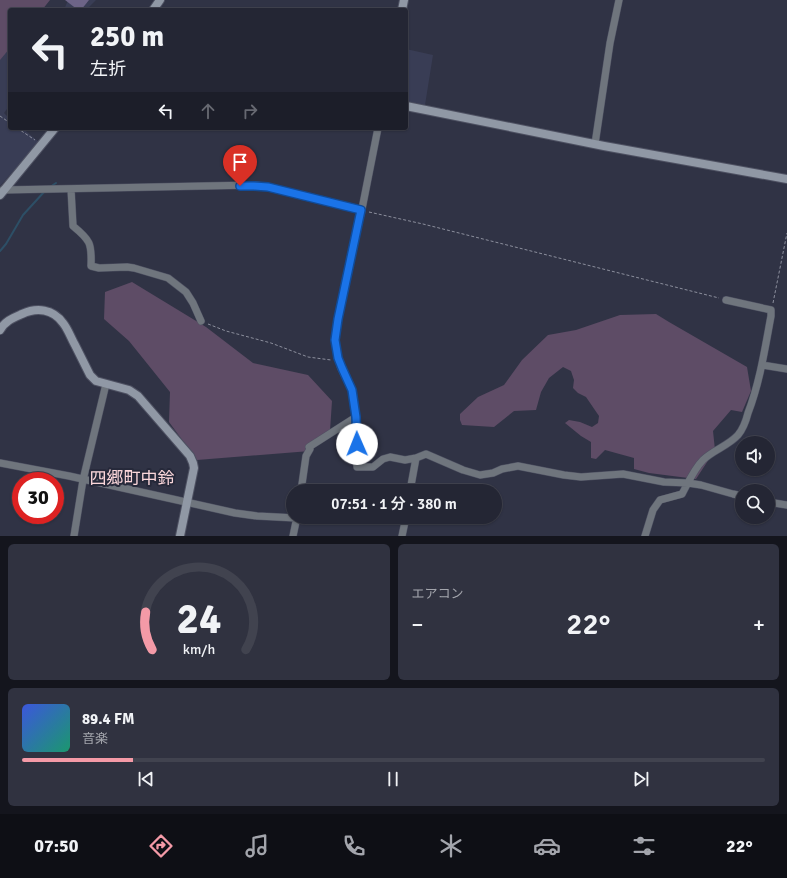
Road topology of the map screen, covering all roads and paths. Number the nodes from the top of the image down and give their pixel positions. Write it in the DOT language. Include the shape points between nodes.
graph roads {
  1 [pos="160,0"];
  2 [pos="619,0"];
  3 [pos="154,8"];
  4 [pos="408,106"];
  5 [pos="20,130"];
  6 [pos="53,130"];
  7 [pos="378,130"];
  8 [pos="595,144"];
  9 [pos="41,145"];
  10 [pos="787,179"];
  11 [pos="71,189"];
  12 [pos="2,193"];
  13 [pos="361,210"];
  14 [pos="787,233"];
  15 [pos="726,300"];
  16 [pos="771,310"];
  17 [pos="201,321"];
  18 [pos="0,330"];
  19 [pos="339,362"];
  20 [pos="762,365"];
  21 [pos="787,368"];
  22 [pos="106,384"];
  23 [pos="356,417"];
  24 [pos="416,458"];
  25 [pos="0,463"];
  26 [pos="83,480"];
  27 [pos="688,483"];
  28 [pos="302,484"];
  29 [pos="411,484"];
  30 [pos="735,494"];
  31 [pos="187,502"];
  32 [pos="775,503"];
  33 [pos="787,505"];
  34 [pos="286,517"];
  35 [pos="295,524"];
  36 [pos="405,524"];
  37 [pos="74,536"];
  38 [pos="180,536"];
  39 [pos="293,536"];
  40 [pos="402,536"];
  41 [pos="645,536"];
  1 -- 3 [label="street"];
  2 -- 8 [label="street"];
  4 -- 8 [label="street"];
  5 -- 9 [label="path"];
  6 -- 9 [label="street"];
  7 -- 13 [label="street"];
  8 -- 10 [label="street"];
  9 -- 12 [label="street"];
  11 -- 12 [label="street"];
  11 -- 13 [label="street" via="268,187"];
  11 -- 17 [label="street" via="73,226 90,244 91,266 134,268 168,278 186,292"];
  13 -- 15 [label="path"];
  13 -- 19 [label="street" via="338,319 335,340"];
  14 -- 16 [label="path"];
  15 -- 16 [label="street"];
  16 -- 20 [label="street"];
  17 -- 19 [label="path" via="308,357"];
  18 -- 22 [label="street" via="8,321 28,311 50,312 63,323 90,375 96,381"];
  19 -- 23 [label="street" via="352,390"];
  20 -- 21 [label="street"];
  20 -- 27 [label="street" via="752,405 738,435 704,460"];
  22 -- 26 [label="street"];
  22 -- 31 [label="street" via="129,390 138,396 190,456 194,468"];
  23 -- 24 [label="street" via="356,467 373,467 383,459"];
  23 -- 28 [label="street" via="309,447"];
  24 -- 27 [label="street" via="426,454 480,475 518,466 564,476 623,474 664,482"];
  24 -- 29 [label="street"];
  25 -- 26 [label="street"];
  26 -- 31 [label="street"];
  26 -- 37 [label="street"];
  27 -- 30 [label="street"];
  27 -- 41 [label="street" via="682,494 660,500 653,510"];
  31 -- 34 [label="street" via="257,516"];
  31 -- 38 [label="street"];
  32 -- 33 [label="street"];
  35 -- 39 [label="street"];
  36 -- 40 [label="street"];
}
